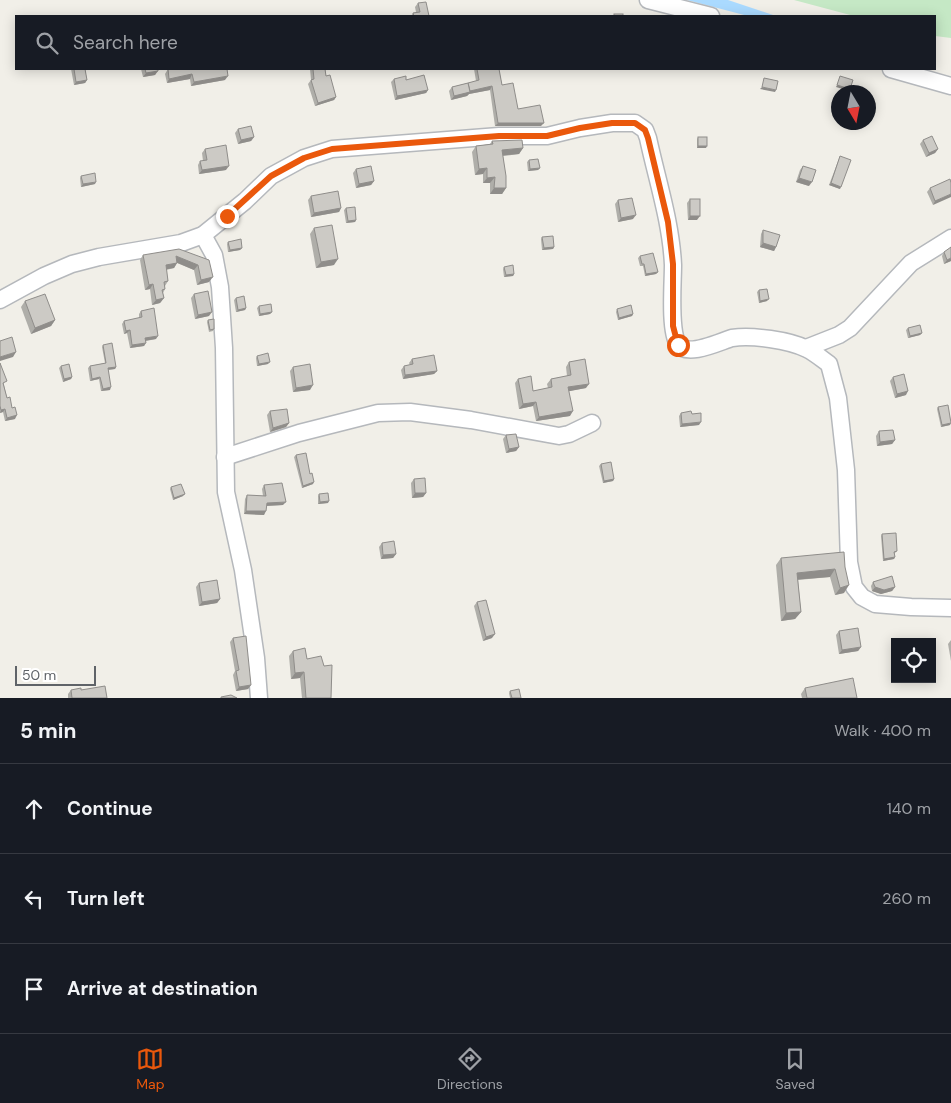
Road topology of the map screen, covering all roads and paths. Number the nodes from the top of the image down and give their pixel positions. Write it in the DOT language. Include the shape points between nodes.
graph roads {
  1 [pos="648,0"];
  2 [pos="707,15"];
  3 [pos="895,70"];
  4 [pos="951,86"];
  5 [pos="203,235"];
  6 [pos="951,238"];
  7 [pos="0,300"];
  8 [pos="806,348"];
  9 [pos="592,424"];
  10 [pos="225,457"];
  11 [pos="951,608"];
  12 [pos="260,698"];
  1 -- 2 [label="street"];
  3 -- 4 [label="street"];
  5 -- 7 [label="street" via="181,243 72,264"];
  5 -- 8 [label="street" via="271,176 304,158 332,149 499,136 547,136 612,123 635,123 645,130 648,138 668,222 673,264 673,326 678,345 684,349 702,348 748,336"];
  5 -- 10 [label="street" via="214,256 220,287"];
  6 -- 8 [label="street" via="911,262 850,328"];
  8 -- 11 [label="street" via="829,364 838,398 846,470 849,562 854,588 875,604"];
  9 -- 10 [label="street" via="559,436 410,412 378,413 298,433"];
  10 -- 12 [label="street" via="226,492 243,570"];
}
